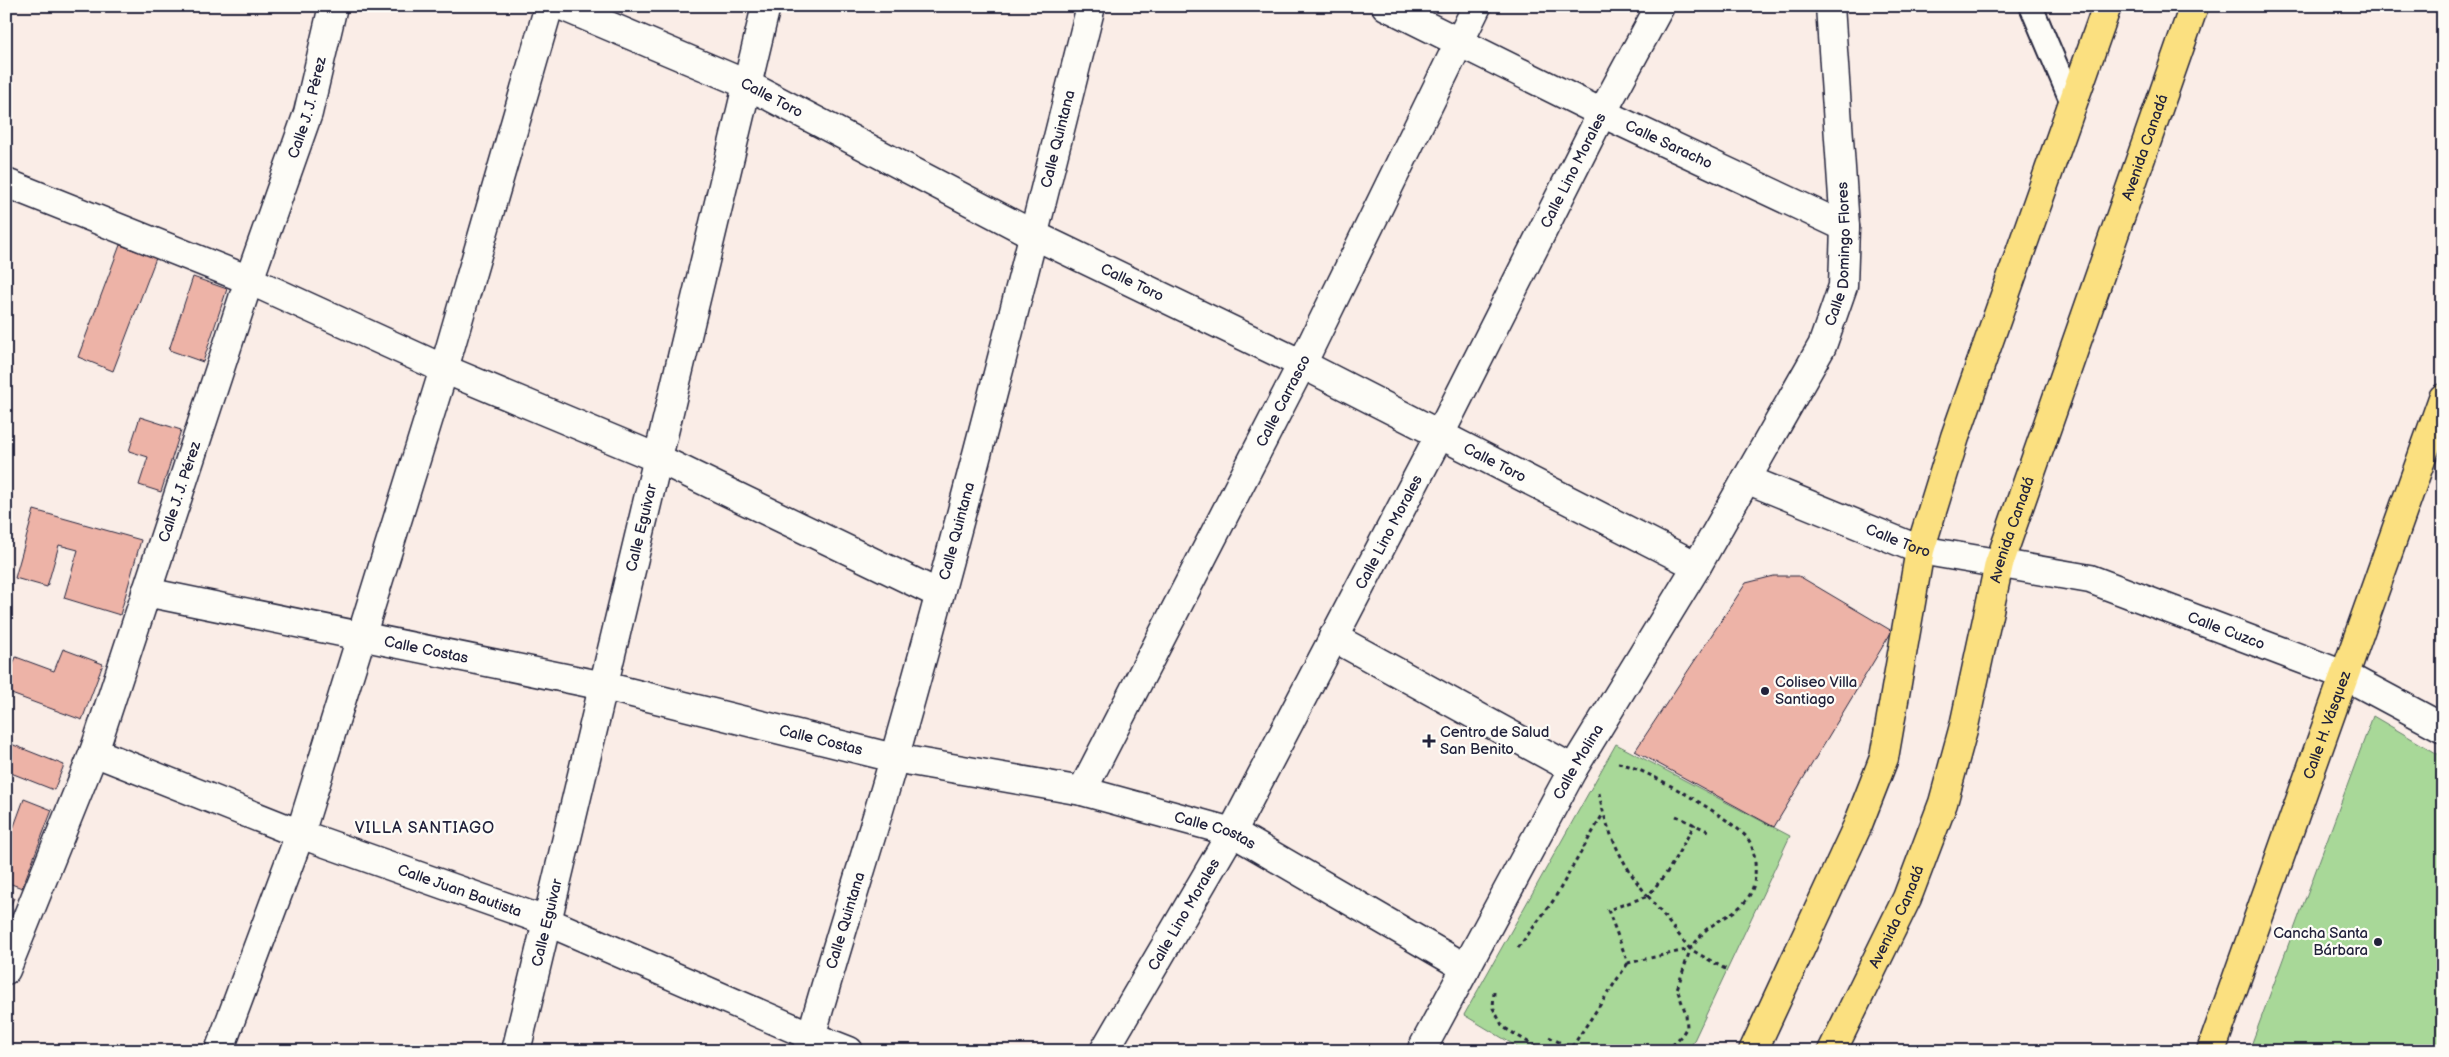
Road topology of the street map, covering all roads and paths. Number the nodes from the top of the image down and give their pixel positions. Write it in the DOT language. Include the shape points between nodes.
graph roads {
  1 [pos="333,6"];
  2 [pos="549,6"];
  3 [pos="562,6"];
  4 [pos="766,6"];
  5 [pos="1092,6"];
  6 [pos="1386,6"];
  7 [pos="1477,6"];
  8 [pos="1660,6"];
  9 [pos="1830,6"];
  10 [pos="2032,6"];
  11 [pos="2107,6"];
  12 [pos="2194,6"];
  13 [pos="1458,42"];
  14 [pos="746,84"];
  15 [pos="2073,105"];
  16 [pos="1602,113"];
  17 [pos="6,182"];
  18 [pos="1845,227"];
  19 [pos="1034,235"];
  20 [pos="249,280"];
  21 [pos="1302,364"];
  22 [pos="444,369"];
  23 [pos="2443,398"];
  24 [pos="1440,434"];
  25 [pos="657,458"];
  26 [pos="1746,479"];
  27 [pos="1920,550"];
  28 [pos="1999,564"];
  29 [pos="1697,566"];
  30 [pos="146,592"];
  31 [pos="939,594"];
  32 [pos="362,635"];
  33 [pos="1333,637"];
  34 [pos="2344,675"];
  35 [pos="604,686"];
  36 [pos="2443,728"];
  37 [pos="94,752"];
  38 [pos="894,758"];
  39 [pos="1573,769"];
  40 [pos="1612,770"];
  41 [pos="1602,785"];
  42 [pos="1082,791"];
  43 [pos="1603,813"];
  44 [pos="1676,816"];
  45 [pos="1695,824"];
  46 [pos="1232,832"];
  47 [pos="1712,833"];
  48 [pos="300,834"];
  49 [pos="1648,896"];
  50 [pos="546,921"];
  51 [pos="1690,949"];
  52 [pos="1516,950"];
  53 [pos="1628,963"];
  54 [pos="1466,968"];
  55 [pos="6,970"];
  56 [pos="1727,970"];
  57 [pos="1496,983"];
  58 [pos="1549,1037"];
  59 [pos="809,1044"];
  60 [pos="1572,1047"];
  61 [pos="219,1051"];
  62 [pos="516,1051"];
  63 [pos="849,1051"];
  64 [pos="1104,1051"];
  65 [pos="1421,1051"];
  66 [pos="1543,1051"];
  67 [pos="1576,1051"];
  68 [pos="1667,1051"];
  69 [pos="1753,1051"];
  70 [pos="1832,1051"];
  71 [pos="2211,1051"];
  1 -- 20 [label="street, Calle J. J. Pérez" via="308,113"];
  2 -- 22 [label="street"];
  3 -- 14 [label="street, Calle Toro"];
  4 -- 14 [label="street, Calle Eguivar"];
  5 -- 19 [label="street, Calle Quintana"];
  6 -- 13 [label="street, Calle Saracho"];
  7 -- 13 [label="street, Calle Carrasco"];
  8 -- 16 [label="street, Calle Lino Morales"];
  9 -- 18 [label="street, Calle Domingo Flores"];
  10 -- 15 [label="lane"];
  11 -- 15 [label="main road"];
  12 -- 28 [label="main road, Avenida Canadá"];
  13 -- 16 [label="street, Calle Saracho"];
  13 -- 21 [label="street, Calle Carrasco"];
  14 -- 19 [label="street, Calle Toro"];
  14 -- 25 [label="street, Calle Eguivar"];
  15 -- 27 [label="main road" via="1955,437"];
  16 -- 18 [label="street, Calle Saracho"];
  16 -- 24 [label="street, Calle Lino Morales"];
  17 -- 20 [label="street"];
  18 -- 26 [label="street, Calle Domingo Flores" via="1843,286 1822,346"];
  19 -- 21 [label="street, Calle Toro"];
  19 -- 31 [label="street, Calle Quintana"];
  20 -- 22 [label="street"];
  20 -- 30 [label="street, Calle J. J. Pérez"];
  21 -- 24 [label="street, Calle Toro"];
  21 -- 42 [label="street, Calle Carrasco"];
  22 -- 25 [label="street"];
  22 -- 32 [label="street"];
  23 -- 34 [label="main road, Calle H. Vásquez"];
  24 -- 29 [label="street, Calle Toro"];
  24 -- 33 [label="street, Calle Lino Morales"];
  25 -- 31 [label="street"];
  25 -- 35 [label="street, Calle Eguivar"];
  26 -- 27 [label="street, Calle Toro"];
  26 -- 29 [label="street, Calle Molina"];
  27 -- 28 [label="street, Calle Toro"];
  27 -- 69 [label="main road" via="1884,758 1857,827"];
  28 -- 34 [label="street, Calle Cuzco" via="2090,579"];
  28 -- 70 [label="main road, Avenida Canadá" via="1964,726 1943,803 1907,898"];
  29 -- 39 [label="street, Calle Molina"];
  30 -- 32 [label="street, Calle Costas"];
  30 -- 37 [label="street, Calle J. J. Pérez"];
  31 -- 38 [label="street, Calle Quintana"];
  32 -- 35 [label="street, Calle Costas"];
  32 -- 48 [label="street"];
  33 -- 39 [label="street"];
  33 -- 46 [label="street, Calle Lino Morales"];
  34 -- 36 [label="street, Calle Cuzco"];
  34 -- 71 [label="main road, Calle H. Vásquez"];
  35 -- 38 [label="street, Calle Costas"];
  35 -- 50 [label="street, Calle Eguivar"];
  37 -- 48 [label="street, Calle Juan Bautista"];
  37 -- 55 [label="street, Calle J. J. Pérez"];
  38 -- 42 [label="street, Calle Costas"];
  38 -- 59 [label="street, Calle Quintana"];
  39 -- 54 [label="street, Calle Molina"];
  40 -- 51 [label="path" via="1619,762 1663,782 1720,815 1748,839 1755,858 1754,885 1744,905 1706,930"];
  41 -- 43 [label="path" via="1599,794"];
  42 -- 46 [label="street, Calle Costas"];
  43 -- 49 [label="path" via="1627,870"];
  43 -- 52 [label="path" via="1553,901"];
  44 -- 45 [label="path"];
  45 -- 47 [label="path"];
  45 -- 49 [label="path" via="1668,871"];
  46 -- 54 [label="street, Calle Costas"];
  46 -- 64 [label="street, Calle Lino Morales"];
  48 -- 50 [label="street, Calle Juan Bautista"];
  48 -- 61 [label="street"];
  49 -- 51 [label="path"];
  49 -- 53 [label="path" via="1608,910"];
  50 -- 59 [label="street, Calle Juan Bautista"];
  50 -- 62 [label="street, Calle Eguivar"];
  51 -- 53 [label="path"];
  51 -- 56 [label="path"];
  51 -- 68 [label="path" via="1677,989 1687,1027"];
  53 -- 60 [label="path"];
  54 -- 65 [label="street, Calle Molina"];
  57 -- 66 [label="path" via="1493,1008 1503,1027"];
  58 -- 60 [label="path"];
  59 -- 63 [label="street, Calle Juan Bautista"];
  60 -- 67 [label="path"];
}
